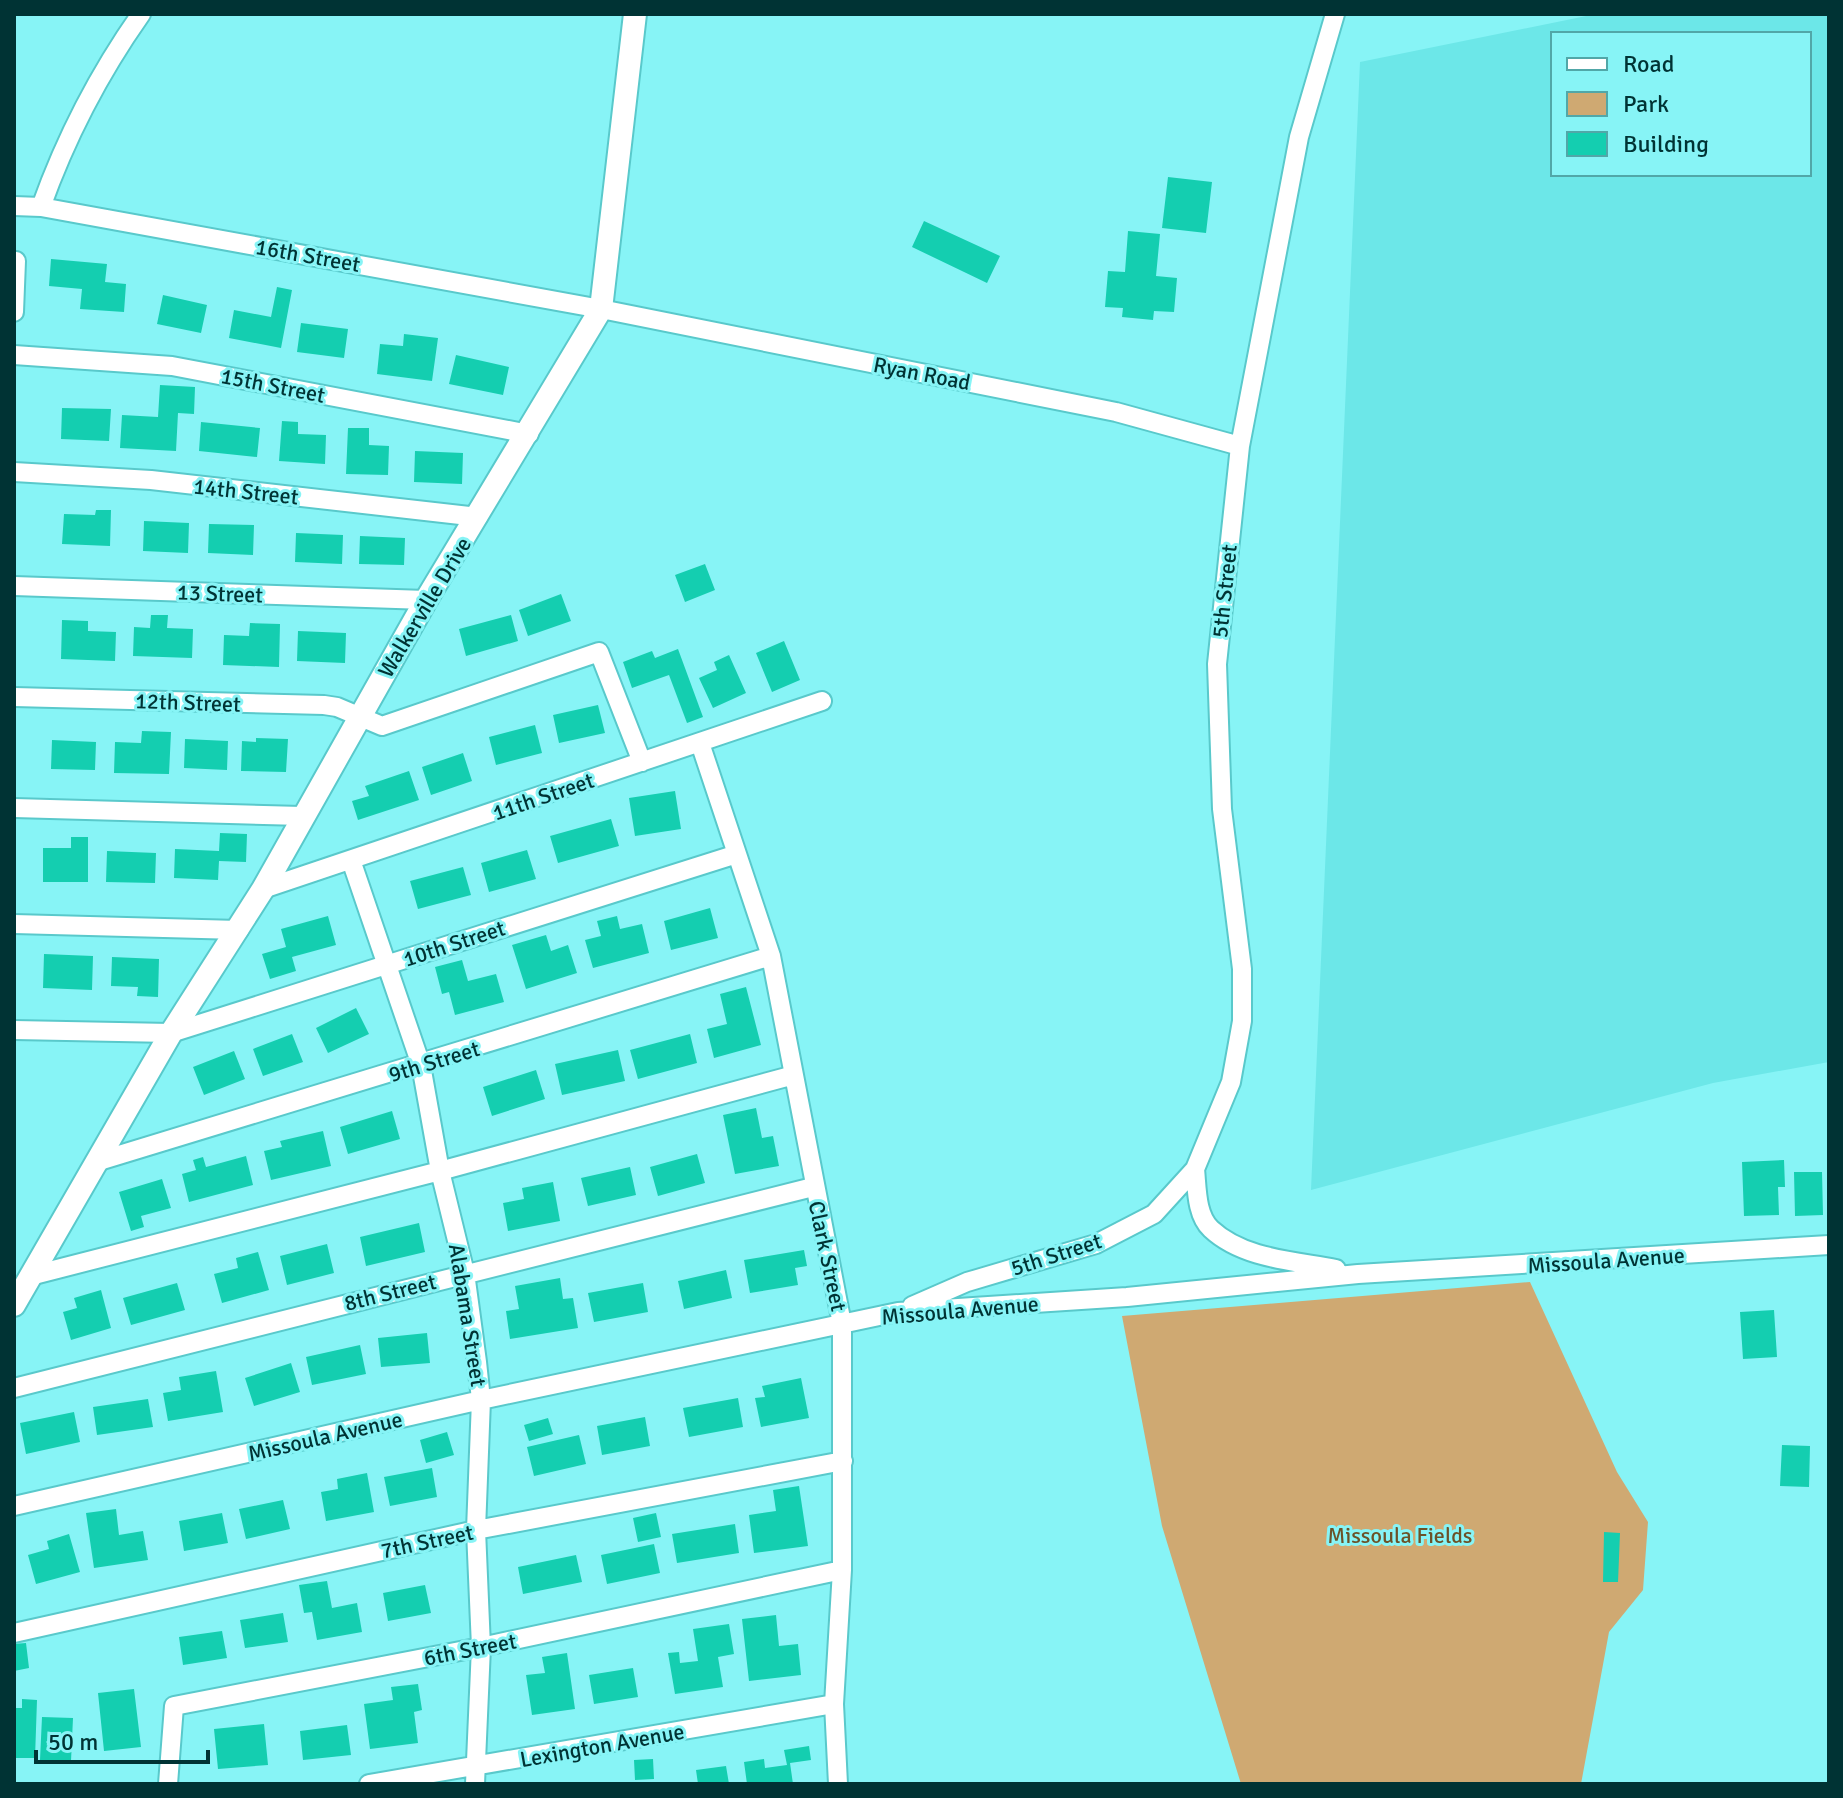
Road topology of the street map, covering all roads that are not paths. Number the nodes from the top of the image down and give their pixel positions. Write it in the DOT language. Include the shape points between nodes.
graph roads {
  1 [pos="141,14"];
  2 [pos="635,14"];
  3 [pos="1335,14"];
  4 [pos="14,206"];
  5 [pos="41,207"];
  6 [pos="16,261"];
  7 [pos="601,309"];
  8 [pos="14,312"];
  9 [pos="14,355"];
  10 [pos="529,434"];
  11 [pos="1240,446"];
  12 [pos="14,472"];
  13 [pos="478,517"];
  14 [pos="14,586"];
  15 [pos="426,600"];
  16 [pos="14,697"];
  17 [pos="822,701"];
  18 [pos="359,718"];
  19 [pos="700,743"];
  20 [pos="642,762"];
  21 [pos="14,808"];
  22 [pos="302,816"];
  23 [pos="737,854"];
  24 [pos="351,860"];
  25 [pos="263,889"];
  26 [pos="14,924"];
  27 [pos="239,930"];
  28 [pos="771,956"];
  29 [pos="387,965"];
  30 [pos="14,1030"];
  31 [pos="171,1033"];
  32 [pos="421,1065"];
  33 [pos="794,1075"];
  34 [pos="96,1162"];
  35 [pos="1195,1169"];
  36 [pos="440,1171"];
  37 [pos="813,1187"];
  38 [pos="1829,1245"];
  39 [pos="465,1273"];
  40 [pos="1358,1274"];
  41 [pos="30,1276"];
  42 [pos="14,1305"];
  43 [pos="898,1312"];
  44 [pos="842,1324"];
  45 [pos="14,1388"];
  46 [pos="481,1400"];
  47 [pos="843,1461"];
  48 [pos="14,1506"];
  49 [pos="476,1530"];
  50 [pos="842,1570"];
  51 [pos="14,1633"];
  52 [pos="481,1647"];
  53 [pos="834,1704"];
  54 [pos="476,1775"];
  55 [pos="168,1784"];
  56 [pos="369,1784"];
  57 [pos="838,1784"];
  1 -- 5 [label="street" via="107,61 64,143"];
  2 -- 7 [label="street, Walkerville Drive"];
  3 -- 11 [label="street, 5th Street" via="1299,137"];
  4 -- 5 [label="street, 16th Street"];
  5 -- 7 [label="street, 16th Street"];
  6 -- 8 [label="street"];
  7 -- 10 [label="street, Walkerville Drive"];
  7 -- 11 [label="street, Ryan Road" via="1116,412"];
  9 -- 10 [label="street, 15th Street" via="172,366"];
  10 -- 13 [label="street, Walkerville Drive"];
  11 -- 35 [label="street, 5th Street" via="1217,664 1222,809 1239,934 1242,1021 1231,1082"];
  12 -- 13 [label="street, 14th Street" via="151,480"];
  13 -- 15 [label="street, Walkerville Drive"];
  14 -- 15 [label="street, 13 Street"];
  15 -- 18 [label="street, Walkerville Drive"];
  16 -- 18 [label="street, 12th Street" via="324,705"];
  17 -- 19 [label="street, 11th Street"];
  18 -- 20 [label="street" via="391,725 599,652"];
  18 -- 22 [label="street, Walkerville Drive"];
  19 -- 20 [label="street, 11th Street"];
  19 -- 23 [label="street, Clark Street"];
  20 -- 24 [label="street, 11th Street"];
  21 -- 22 [label="street"];
  22 -- 25 [label="street, Walkerville Drive"];
  23 -- 28 [label="street, Clark Street"];
  23 -- 29 [label="street, 10th Street"];
  24 -- 25 [label="street, 11th Street"];
  24 -- 29 [label="street, Alabama Street"];
  25 -- 27 [label="street, Walkerville Drive"];
  26 -- 27 [label="street"];
  27 -- 31 [label="street, Walkerville Drive"];
  28 -- 32 [label="street, 9th Street"];
  28 -- 33 [label="street, Clark Street"];
  29 -- 31 [label="street, 10th Street"];
  29 -- 32 [label="street, Alabama Street"];
  30 -- 31 [label="street, 10th Street"];
  31 -- 34 [label="street, Walkerville Drive"];
  32 -- 34 [label="street, 9th Street"];
  32 -- 36 [label="street, Alabama Street"];
  33 -- 36 [label="street"];
  33 -- 37 [label="street, Clark Street"];
  34 -- 41 [label="street, Walkerville Drive"];
  35 -- 40 [label="street, 5th Street" via="1198,1204 1209,1228 1249,1252"];
  35 -- 43 [label="street, 5th Street" via="1154,1214 1096,1244 967,1282"];
  36 -- 39 [label="street, Alabama Street"];
  36 -- 41 [label="street"];
  37 -- 39 [label="street, 8th Street"];
  37 -- 44 [label="street, Clark Street"];
  38 -- 40 [label="street, Missoula Avenue"];
  39 -- 45 [label="street, 8th Street"];
  39 -- 46 [label="street, Alabama Street"];
  40 -- 43 [label="street, Missoula Avenue"];
  41 -- 42 [label="street, Walkerville Drive"];
  43 -- 44 [label="street, Missoula Avenue"];
  44 -- 46 [label="street, Missoula Avenue"];
  44 -- 47 [label="street, Clark Street"];
  46 -- 48 [label="street, Missoula Avenue"];
  46 -- 49 [label="street, Alabama Street"];
  47 -- 49 [label="street, 7th Street"];
  47 -- 50 [label="street, Clark Street"];
  49 -- 51 [label="street, 7th Street"];
  49 -- 52 [label="street, Alabama Street"];
  50 -- 52 [label="street, 6th Street"];
  50 -- 53 [label="street, Clark Street"];
  52 -- 54 [label="street, Alabama Street"];
  52 -- 55 [label="street, 6th Street" via="174,1706"];
  53 -- 54 [label="street, Lexington Avenue"];
  53 -- 57 [label="street, Clark Street"];
  54 -- 56 [label="street, Lexington Avenue"];
}
